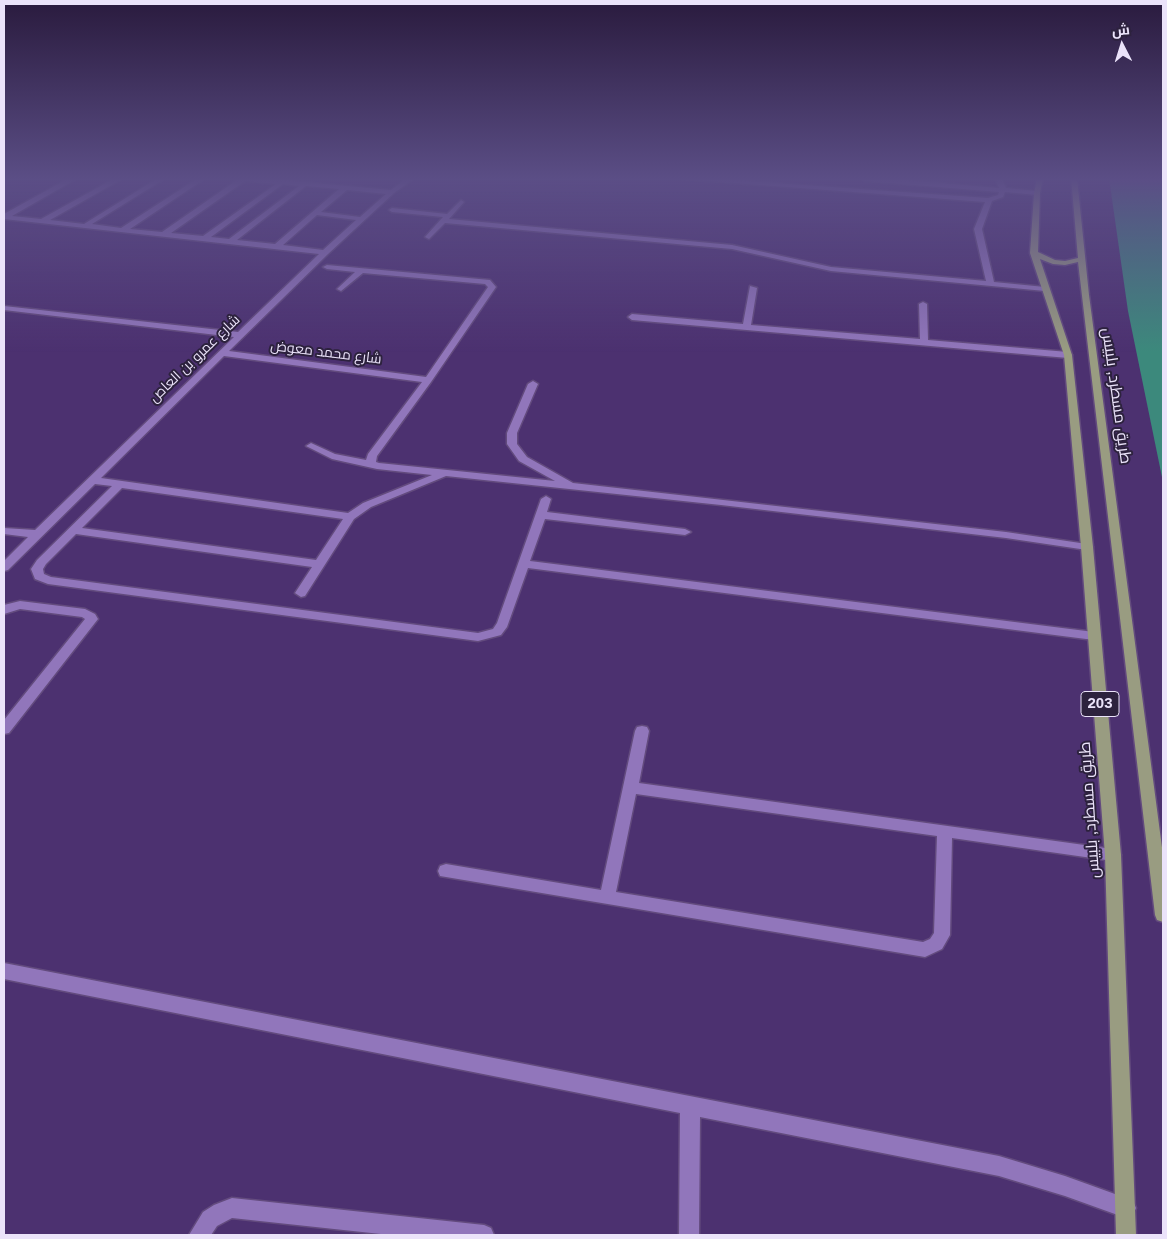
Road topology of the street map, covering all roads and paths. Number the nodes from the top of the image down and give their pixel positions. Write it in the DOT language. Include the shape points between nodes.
graph roads {
  1 [pos="171,236"];
  2 [pos="208,236"];
  3 [pos="238,236"];
  4 [pos="289,236"];
  5 [pos="343,236"];
  6 [pos="622,236"];
  7 [pos="980,236"];
  8 [pos="1035,236"];
  9 [pos="1079,236"];
  10 [pos="204,239"];
  11 [pos="230,242"];
  12 [pos="276,247"];
  13 [pos="324,252"];
  14 [pos="1034,253"];
  15 [pos="1081,258"];
  16 [pos="327,268"];
  17 [pos="360,271"];
  18 [pos="991,284"];
  19 [pos="753,288"];
  20 [pos="341,289"];
  21 [pos="1045,289"];
  22 [pos="923,304"];
  23 [pos="4,308"];
  24 [pos="16,309"];
  25 [pos="4,317"];
  26 [pos="632,317"];
  27 [pos="747,326"];
  28 [pos="240,335"];
  29 [pos="924,341"];
  30 [pos="221,353"];
  31 [pos="1068,354"];
  32 [pos="428,380"];
  33 [pos="533,384"];
  34 [pos="311,446"];
  35 [pos="377,466"];
  36 [pos="445,474"];
  37 [pos="92,480"];
  38 [pos="120,484"];
  39 [pos="573,488"];
  40 [pos="546,499"];
  41 [pos="541,516"];
  42 [pos="350,517"];
  43 [pos="73,530"];
  44 [pos="4,531"];
  45 [pos="685,532"];
  46 [pos="36,534"];
  47 [pos="1087,547"];
  48 [pos="319,564"];
  49 [pos="524,564"];
  50 [pos="4,567"];
  51 [pos="301,593"];
  52 [pos="4,610"];
  53 [pos="1094,636"];
  54 [pos="4,729"];
  55 [pos="642,732"];
  56 [pos="630,787"];
  57 [pos="945,830"];
  58 [pos="1113,854"];
  59 [pos="446,871"];
  60 [pos="607,898"];
  61 [pos="1163,915"];
  62 [pos="4,971"];
  63 [pos="690,1105"];
  64 [pos="1126,1208"];
  65 [pos="199,1235"];
  66 [pos="484,1235"];
  67 [pos="689,1235"];
  68 [pos="1126,1235"];
  1 -- 10 [label="street"];
  2 -- 10 [label="street"];
  3 -- 11 [label="street"];
  4 -- 12 [label="street"];
  5 -- 13 [label="street, شارع عمرو بن العاص"];
  6 -- 18 [label="street" via="732,247 831,269"];
  7 -- 18 [label="street"];
  8 -- 14 [label="main road, طريق مسطرد, بلبيس / 203"];
  9 -- 15 [label="main road, طريق مسطرد, بلبيس / 203"];
  10 -- 11 [label="street"];
  11 -- 12 [label="street"];
  12 -- 13 [label="street"];
  13 -- 28 [label="street, شارع عمرو بن العاص"];
  14 -- 15 [label="main road" via="1053,262"];
  14 -- 21 [label="main road, طريق مسطرد, بلبيس / 203"];
  15 -- 61 [label="main road, طريق مسطرد, بلبيس / 203"];
  16 -- 17 [label="street"];
  17 -- 20 [label="street"];
  17 -- 32 [label="street" via="491,284"];
  18 -- 21 [label="street"];
  19 -- 27 [label="street"];
  21 -- 31 [label="main road, طريق مسطرد, بلبيس / 203"];
  22 -- 29 [label="street"];
  23 -- 24 [label="street"];
  24 -- 25 [label="street"];
  24 -- 28 [label="street"];
  26 -- 27 [label="street"];
  27 -- 29 [label="street"];
  28 -- 30 [label="street, شارع عمرو بن العاص"];
  29 -- 31 [label="street"];
  30 -- 32 [label="street, شارع محمد معوض"];
  30 -- 37 [label="street, شارع عمرو بن العاص"];
  31 -- 47 [label="main road, طريق مسطرد, بلبيس / 203"];
  32 -- 35 [label="street" via="372,456 371,463"];
  33 -- 39 [label="street" via="512,433 512,444 523,459"];
  34 -- 35 [label="street" via="332,456"];
  35 -- 36 [label="street"];
  36 -- 39 [label="street"];
  36 -- 42 [label="street" via="367,505"];
  37 -- 38 [label="street"];
  37 -- 46 [label="street, شارع عمرو بن العاص"];
  38 -- 42 [label="street"];
  38 -- 43 [label="street"];
  39 -- 47 [label="street" via="1006,535"];
  40 -- 41 [label="street"];
  41 -- 45 [label="street"];
  41 -- 49 [label="street"];
  42 -- 48 [label="street"];
  43 -- 48 [label="street"];
  43 -- 49 [label="street" via="38,566 37,573 43,579 478,638 491,635 500,628"];
  44 -- 46 [label="street"];
  46 -- 50 [label="street, شارع عمرو بن العاص"];
  47 -- 53 [label="main road, طريق مسطرد, بلبيس / 203"];
  48 -- 51 [label="street"];
  49 -- 53 [label="street"];
  52 -- 54 [label="street" via="20,606 85,613 92,619"];
  53 -- 58 [label="main road, طريق مسطرد, بلبيس / 203"];
  55 -- 56 [label="street"];
  56 -- 57 [label="street"];
  56 -- 60 [label="street"];
  57 -- 58 [label="street"];
  57 -- 60 [label="street" via="942,935 936,944 925,950"];
  58 -- 64 [label="main road, طريق مسطرد, بلبيس / 203"];
  59 -- 60 [label="street"];
  62 -- 63 [label="street"];
  63 -- 64 [label="street" via="999,1166"];
  63 -- 67 [label="street"];
  64 -- 68 [label="main road, طريق مسطرد, بلبيس / 203"];
  65 -- 66 [label="street" via="210,1219 232,1208"];
}
